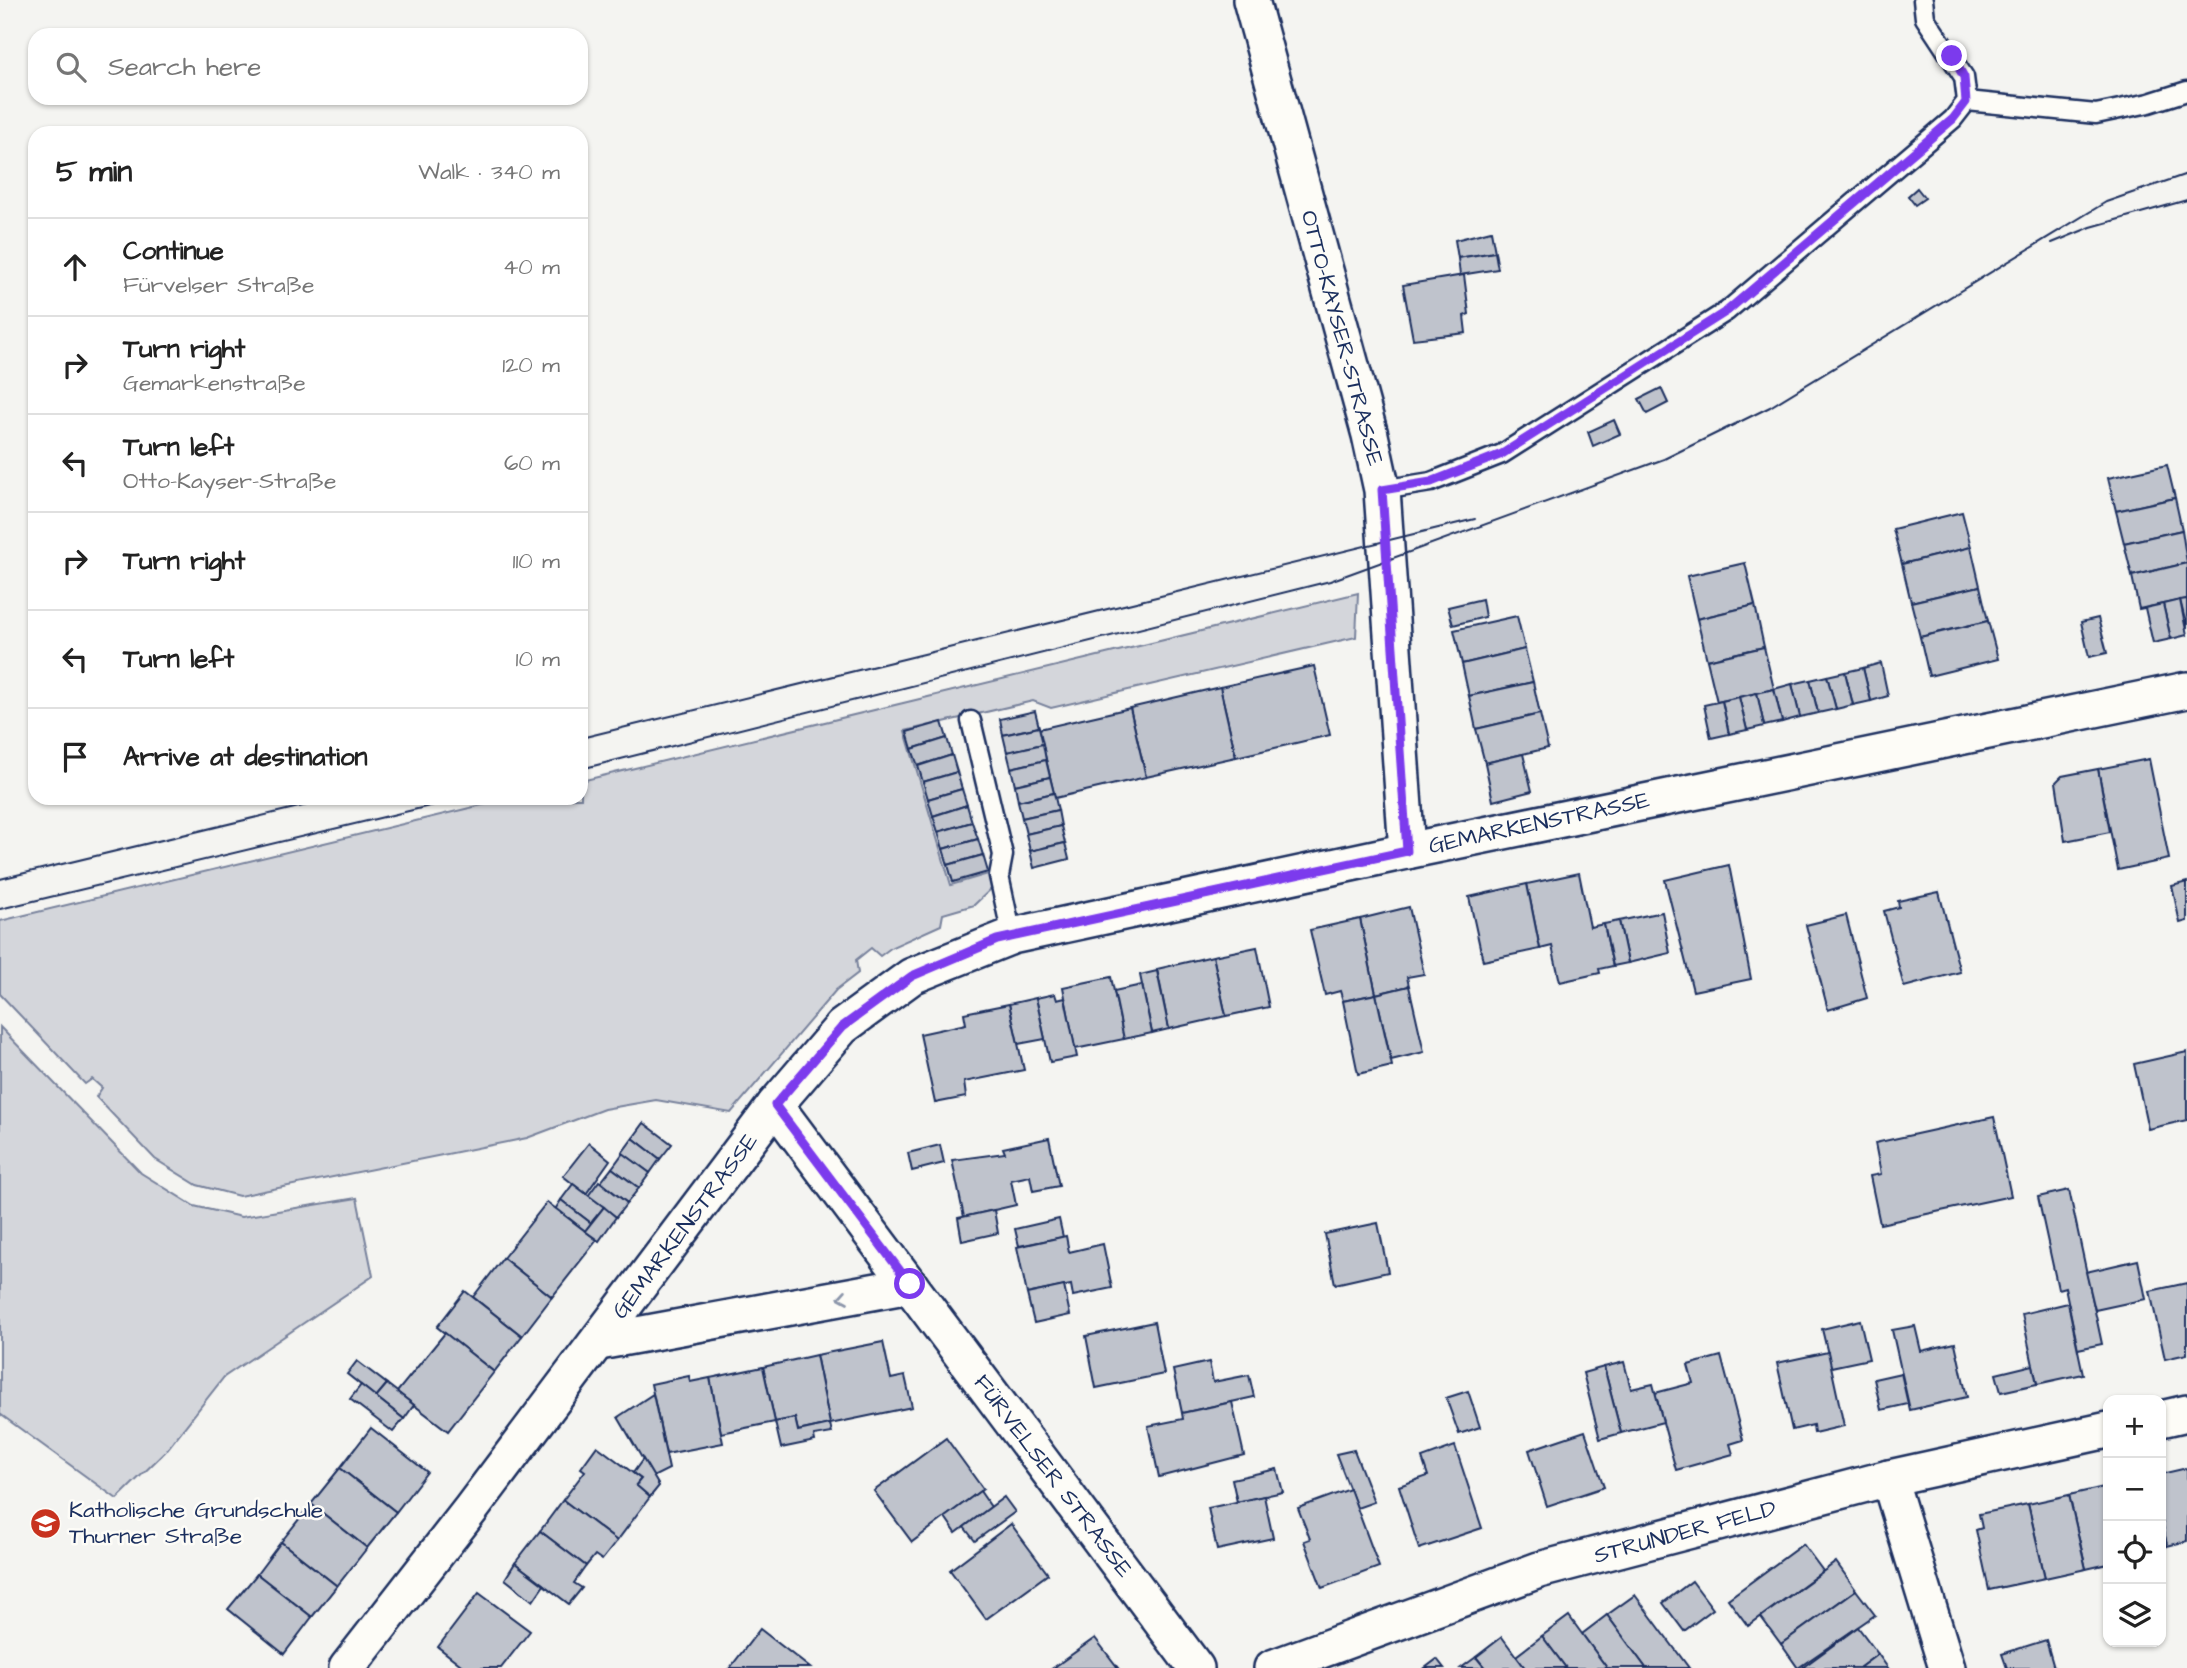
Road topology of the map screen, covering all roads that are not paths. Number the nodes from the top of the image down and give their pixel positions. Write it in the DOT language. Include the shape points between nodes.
graph roads {
  1 [pos="1251,0"];
  2 [pos="1923,0"];
  3 [pos="2187,91"];
  4 [pos="1966,102"];
  5 [pos="1382,490"];
  6 [pos="2187,690"];
  7 [pos="971,721"];
  8 [pos="1407,851"];
  9 [pos="1012,936"];
  10 [pos="775,1105"];
  11 [pos="910,1284"];
  12 [pos="598,1342"];
  13 [pos="2187,1413"];
  14 [pos="2166,1418"];
  15 [pos="2103,1431"];
  16 [pos="1889,1478"];
  17 [pos="347,1668"];
  18 [pos="1196,1668"];
  19 [pos="1272,1668"];
  20 [pos="1947,1668"];
  1 -- 5 [label="street, OTTO-KAYSER-STRASSE"];
  2 -- 4 [label="lane" via="1925,18 1964,77"];
  3 -- 4 [label="lane" via="2096,114"];
  4 -- 5 [label="lane" via="1953,119 1727,311 1502,454 1431,482"];
  5 -- 8 [label="street, OTTO-KAYSER-STRASSE"];
  6 -- 8 [label="street, GEMARKENSTRASSE"];
  7 -- 9 [label="lane" via="1003,855 999,876"];
  8 -- 9 [label="street, GEMARKENSTRASSE"];
  9 -- 10 [label="street, GEMARKENSTRASSE" via="902,984 842,1027"];
  10 -- 11 [label="street, FÜRVELSER STRASSE"];
  10 -- 12 [label="street, GEMARKENSTRASSE"];
  11 -- 12 [label="street, one-way"];
  11 -- 18 [label="street, FÜRVELSER STRASSE"];
  12 -- 17 [label="street, GEMARKENSTRASSE"];
  13 -- 14 [label="street"];
  15 -- 16 [label="street, STRUNDER FELD"];
  16 -- 19 [label="street, STRUNDER FELD" via="1539,1570"];
  16 -- 20 [label="street"];
}
